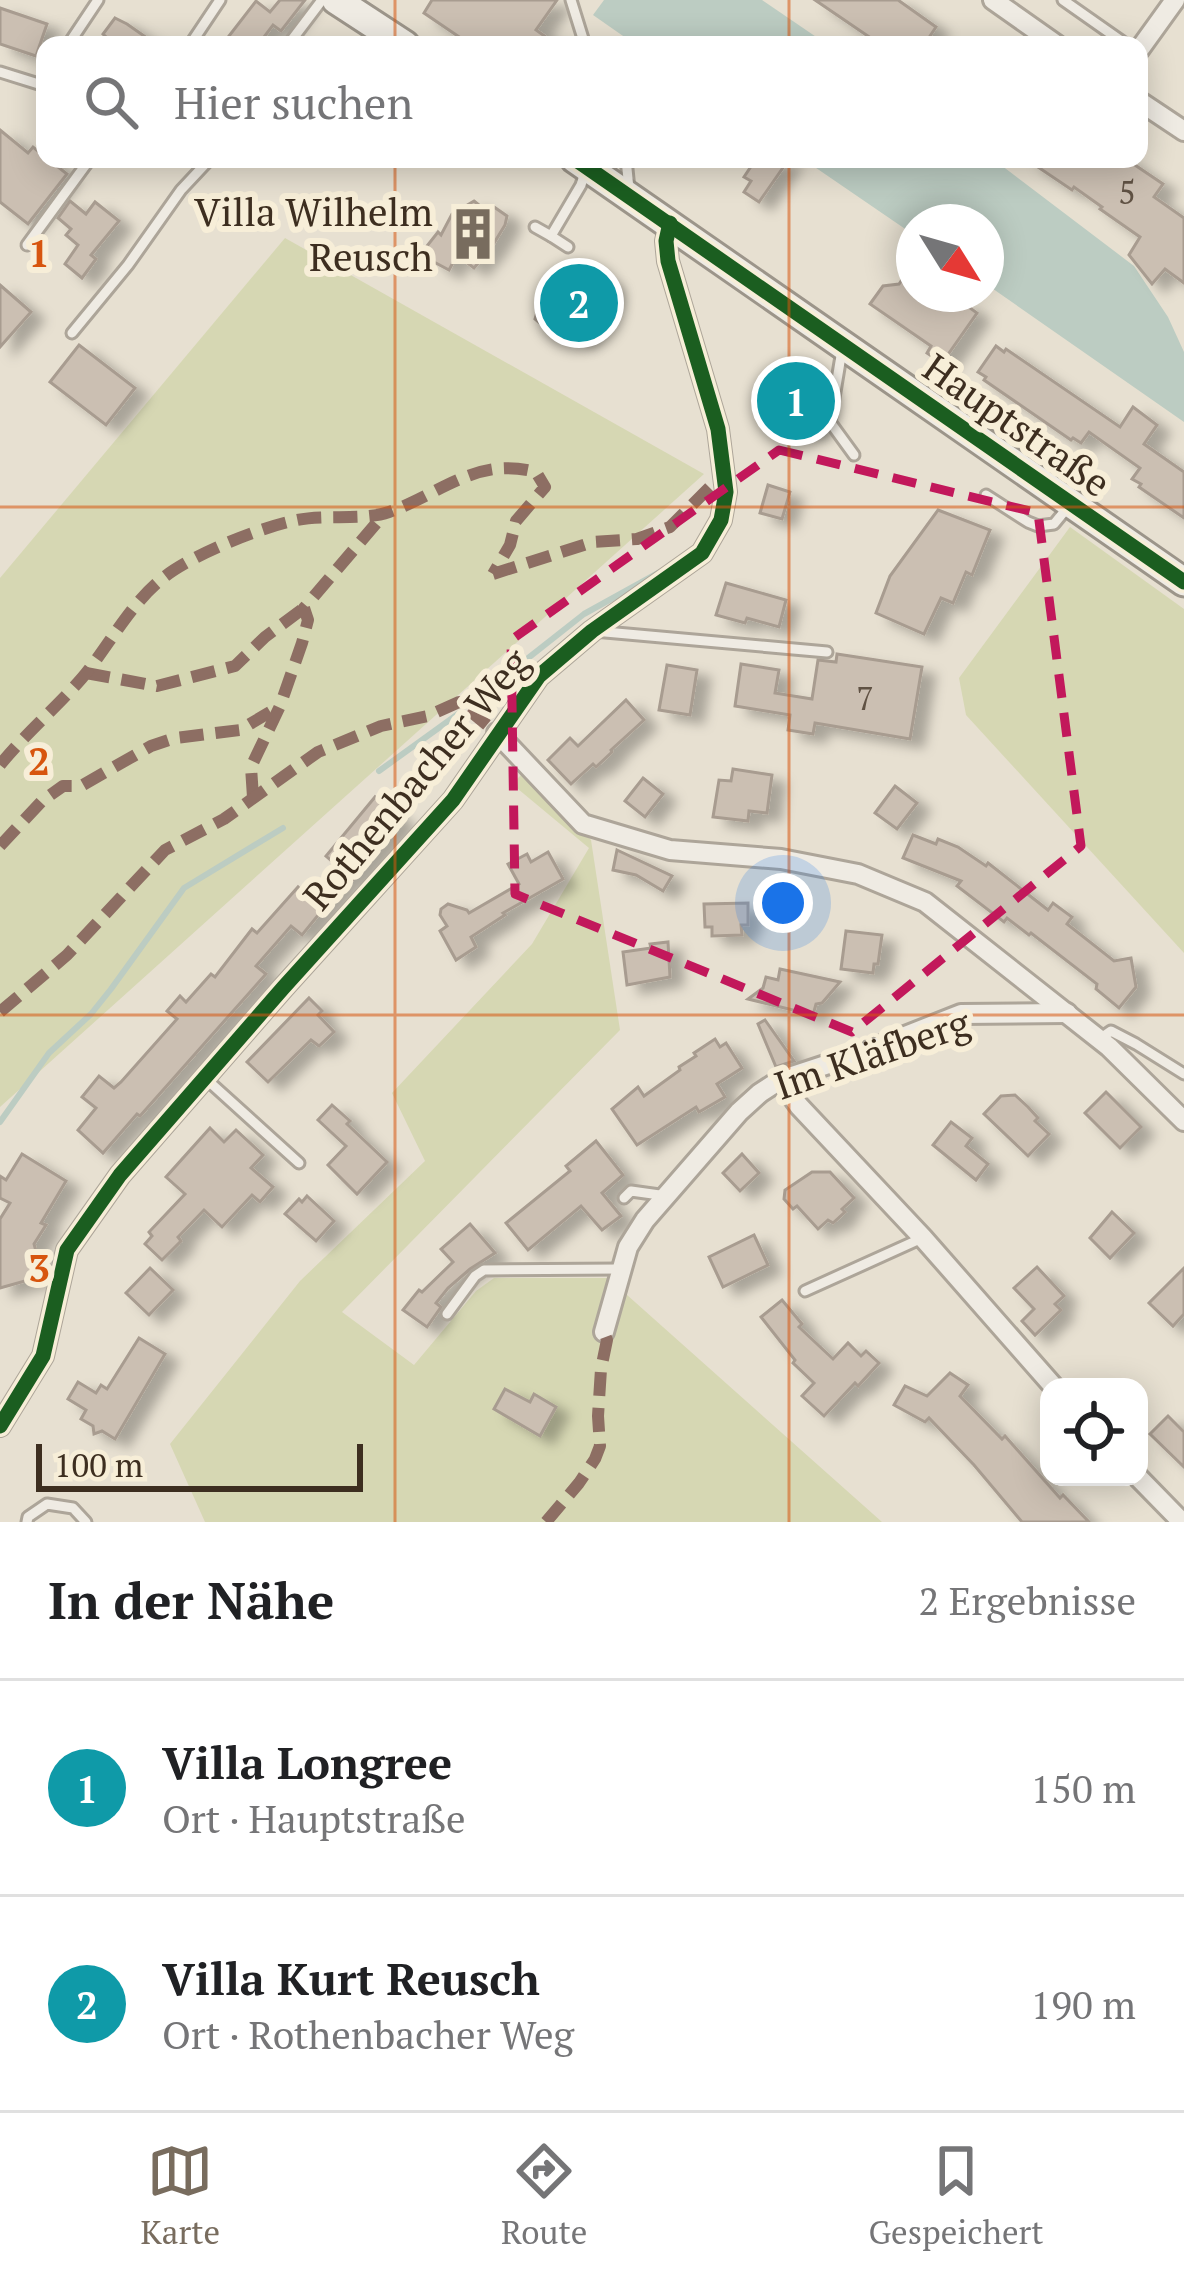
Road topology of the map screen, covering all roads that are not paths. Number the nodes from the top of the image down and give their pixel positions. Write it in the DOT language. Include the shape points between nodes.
graph roads {
  1 [pos="98,0"];
  2 [pos="220,0"];
  3 [pos="322,0"];
  4 [pos="336,0"];
  5 [pos="572,0"];
  6 [pos="992,0"];
  7 [pos="1063,0"];
  8 [pos="1175,0"];
  9 [pos="74,36"];
  10 [pos="196,36"];
  11 [pos="295,36"];
  12 [pos="391,36"];
  13 [pos="582,36"];
  14 [pos="1045,36"];
  15 [pos="1113,36"];
  16 [pos="1148,38"];
  17 [pos="0,72"];
  18 [pos="36,83"];
  19 [pos="1148,107"];
  20 [pos="1184,131"];
  21 [pos="83,168"];
  22 [pos="202,168"];
  23 [pos="581,168"];
  24 [pos="588,168"];
  25 [pos="627,168"];
  26 [pos="629,196"];
  27 [pos="670,223"];
  28 [pos="536,227"];
  29 [pos="551,236"];
  30 [pos="27,245"];
  31 [pos="568,247"];
  32 [pos="72,333"];
  33 [pos="843,344"];
  34 [pos="854,455"];
  35 [pos="986,495"];
  36 [pos="1071,502"];
  37 [pos="1184,582"];
  38 [pos="592,631"];
  39 [pos="827,652"];
  40 [pos="497,733"];
  41 [pos="1067,1013"];
  42 [pos="1099,1039"];
  43 [pos="1184,1074"];
  44 [pos="205,1078"];
  45 [pos="780,1080"];
  46 [pos="1184,1121"];
  47 [pos="299,1163"];
  48 [pos="627,1195"];
  49 [pos="667,1196"];
  50 [pos="922,1238"];
  51 [pos="620,1269"];
  52 [pos="805,1291"];
  53 [pos="447,1314"];
  54 [pos="604,1332"];
  55 [pos="1046,1378"];
  56 [pos="0,1426"];
  57 [pos="1147,1486"];
  58 [pos="27,1522"];
  59 [pos="86,1522"];
  60 [pos="1182,1522"];
  1 -- 9 [label="lane"];
  2 -- 10 [label="lane"];
  3 -- 11 [label="lane"];
  4 -- 12 [label="main road"];
  5 -- 13 [label="lane"];
  6 -- 14 [label="street"];
  7 -- 15 [label="lane"];
  8 -- 16 [label="street"];
  17 -- 18 [label="lane"];
  19 -- 20 [label="street"];
  21 -- 30 [label="lane"];
  22 -- 32 [label="lane"];
  23 -- 29 [label="lane" via="581,185"];
  24 -- 26 [label="main road, Hauptstraße"];
  25 -- 26 [label="lane"];
  26 -- 27 [label="main road, Hauptstraße"];
  27 -- 33 [label="main road, Hauptstraße"];
  27 -- 38 [label="street, Rothenbacher Weg" via="668,261 718,429 721,520 702,553"];
  28 -- 29 [label="lane"];
  29 -- 31 [label="lane"];
  33 -- 34 [label="lane" via="830,422"];
  33 -- 36 [label="main road, Hauptstraße"];
  35 -- 36 [label="lane" via="1039,526 1054,524"];
  36 -- 37 [label="main road, Hauptstraße"];
  38 -- 39 [label="lane"];
  38 -- 40 [label="street, Rothenbacher Weg" via="539,676"];
  40 -- 41 [label="street" via="583,824 670,850 858,874 925,902"];
  40 -- 44 [label="street, Rothenbacher Weg" via="453,800"];
  41 -- 42 [label="street"];
  41 -- 45 [label="street, Im Kläfberg" via="961,1014"];
  42 -- 43 [label="lane" via="1111,1031"];
  42 -- 46 [label="street"];
  44 -- 47 [label="lane"];
  44 -- 56 [label="street, Rothenbacher Weg" via="67,1250 43,1356"];
  45 -- 49 [label="street, Im Kläfberg" via="739,1112"];
  45 -- 50 [label="street"];
  48 -- 49 [label="lane"];
  49 -- 51 [label="street, Im Kläfberg"];
  50 -- 52 [label="lane"];
  50 -- 55 [label="street"];
  51 -- 53 [label="lane" via="484,1270"];
  51 -- 54 [label="street, Im Kläfberg"];
  57 -- 60 [label="street"];
  58 -- 59 [label="lane" via="47,1504 73,1508"];
}
